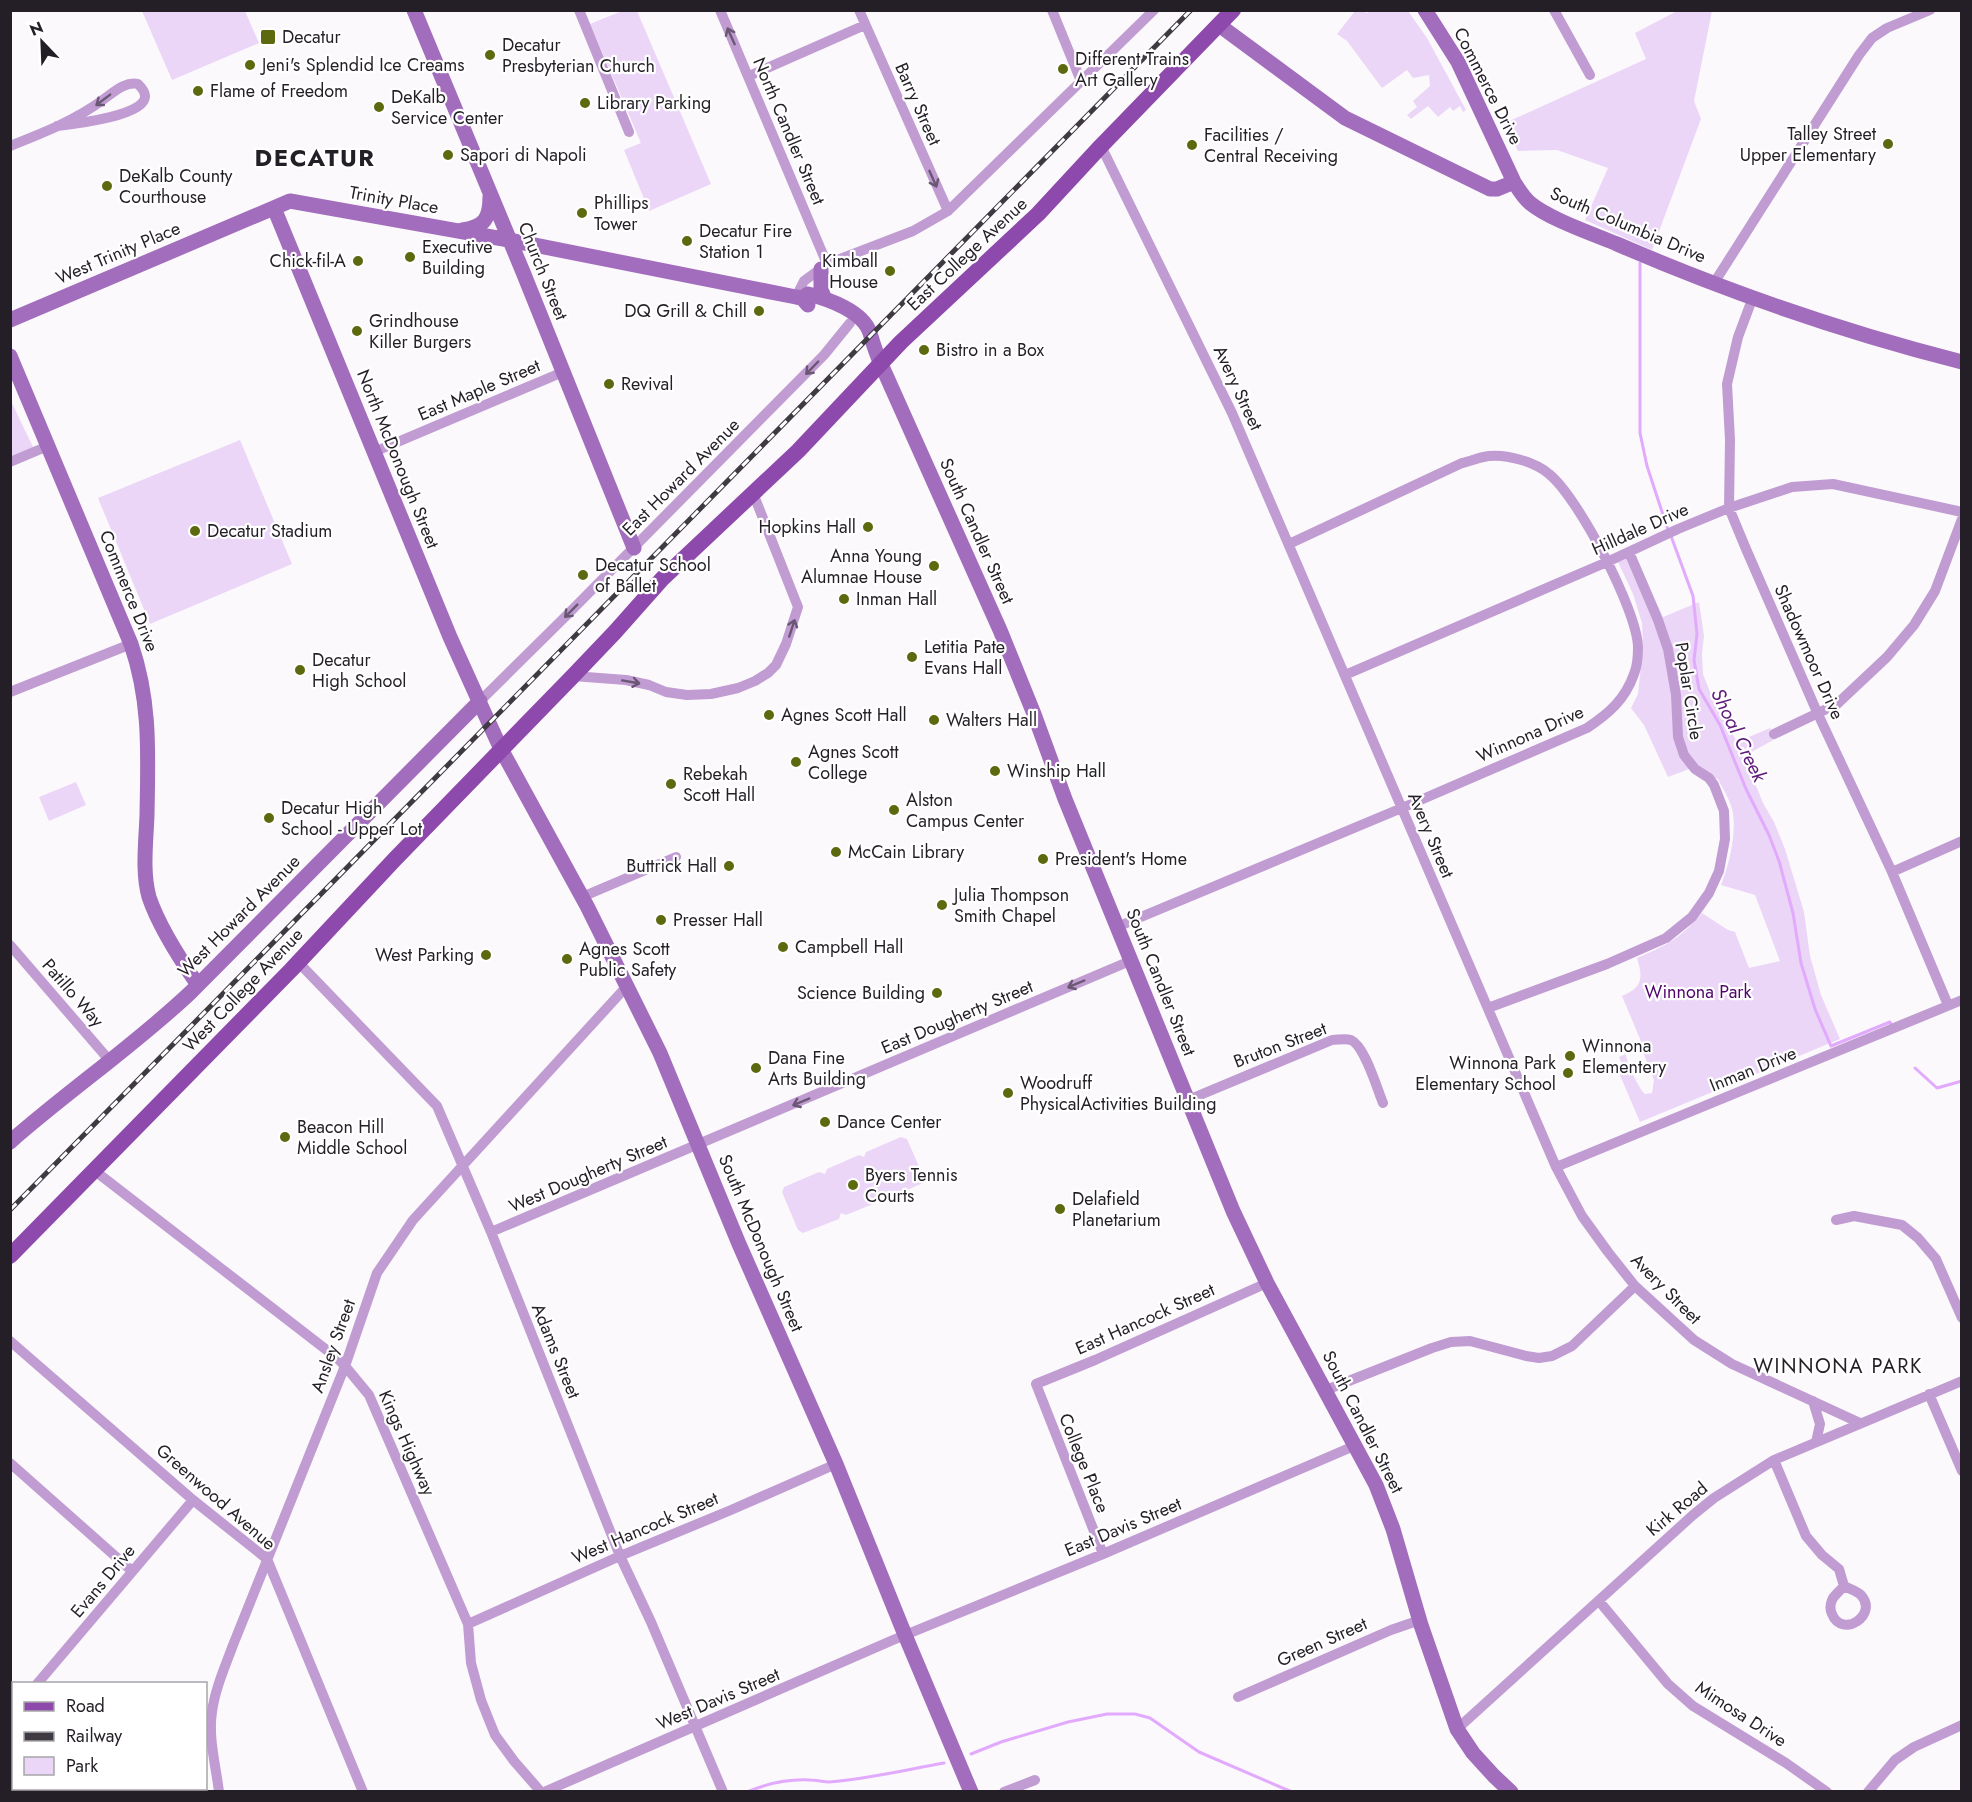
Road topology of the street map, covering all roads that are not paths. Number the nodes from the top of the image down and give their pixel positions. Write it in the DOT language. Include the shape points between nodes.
graph roads {
  1 [pos="414,10"];
  2 [pos="579,10"];
  3 [pos="720,10"];
  4 [pos="859,10"];
  5 [pos="1052,10"];
  6 [pos="1154,10"];
  7 [pos="1233,10"];
  8 [pos="1425,10"];
  9 [pos="1554,10"];
  10 [pos="1930,10"];
  11 [pos="865,25"];
  12 [pos="1219,25"];
  13 [pos="1590,75"];
  14 [pos="749,76"];
  15 [pos="1081,81"];
  16 [pos="57,126"];
  17 [pos="629,132"];
  18 [pos="10,146"];
  19 [pos="1101,146"];
  20 [pos="1514,182"];
  21 [pos="490,193"];
  22 [pos="274,208"];
  23 [pos="948,211"];
  24 [pos="453,231"];
  25 [pos="509,240"];
  26 [pos="824,266"];
  27 [pos="1714,283"];
  28 [pos="1754,297"];
  29 [pos="799,298"];
  30 [pos="824,298"];
  31 [pos="845,319"];
  32 [pos="10,320"];
  33 [pos="870,338"];
  34 [pos="10,356"];
  35 [pos="1962,362"];
  36 [pos="881,364"];
  37 [pos="563,372"];
  38 [pos="48,447"];
  39 [pos="374,452"];
  40 [pos="10,462"];
  41 [pos="753,493"];
  42 [pos="1730,508"];
  43 [pos="1962,512"];
  44 [pos="1962,519"];
  45 [pos="1289,544"];
  46 [pos="634,548"];
  47 [pos="1629,552"];
  48 [pos="1607,562"];
  49 [pos="131,644"];
  50 [pos="1345,675"];
  51 [pos="573,676"];
  52 [pos="10,692"];
  53 [pos="480,701"];
  54 [pos="1818,712"];
  55 [pos="489,723"];
  56 [pos="1774,734"];
  57 [pos="501,748"];
  58 [pos="1401,808"];
  59 [pos="1962,841"];
  60 [pos="675,857"];
  61 [pos="1892,872"];
  62 [pos="582,897"];
  63 [pos="1117,927"];
  64 [pos="10,945"];
  65 [pos="1130,961"];
  66 [pos="298,962"];
  67 [pos="198,985"];
  68 [pos="627,986"];
  69 [pos="1962,1000"];
  70 [pos="1948,1005"];
  71 [pos="1488,1008"];
  72 [pos="110,1061"];
  73 [pos="1188,1100"];
  74 [pos="1383,1103"];
  75 [pos="10,1142"];
  76 [pos="698,1145"];
  77 [pos="462,1165"];
  78 [pos="1556,1167"];
  79 [pos="95,1171"];
  80 [pos="1836,1220"];
  81 [pos="490,1232"];
  82 [pos="10,1256"];
  83 [pos="1268,1283"];
  84 [pos="1635,1286"];
  85 [pos="1962,1318"];
  86 [pos="10,1341"];
  87 [pos="345,1366"];
  88 [pos="1962,1381"];
  89 [pos="1036,1384"];
  90 [pos="1326,1390"];
  91 [pos="1929,1394"];
  92 [pos="1813,1401"];
  93 [pos="1860,1423"];
  94 [pos="1816,1442"];
  95 [pos="1354,1446"];
  96 [pos="1774,1460"];
  97 [pos="10,1462"];
  98 [pos="836,1464"];
  99 [pos="1962,1471"];
  100 [pos="193,1500"];
  101 [pos="1103,1554"];
  102 [pos="620,1556"];
  103 [pos="267,1559"];
  104 [pos="132,1571"];
  105 [pos="1844,1586"];
  106 [pos="1599,1600"];
  107 [pos="1420,1620"];
  108 [pos="468,1624"];
  109 [pos="905,1635"];
  110 [pos="39,1682"];
  111 [pos="1238,1697"];
  112 [pos="1962,1725"];
  113 [pos="695,1727"];
  114 [pos="1457,1729"];
  115 [pos="1035,1780"];
  116 [pos="219,1791"];
  117 [pos="363,1791"];
  118 [pos="543,1791"];
  119 [pos="723,1791"];
  120 [pos="971,1791"];
  121 [pos="1004,1791"];
  122 [pos="1511,1791"];
  123 [pos="1827,1791"];
  124 [pos="1868,1791"];
  1 -- 21 [label="street, Church Street"];
  2 -- 17 [label="street"];
  14 -- 3 [label="street, North Candler Street, one-way"];
  4 -- 11 [label="street, Barry Street"];
  5 -- 15 [label="street"];
  6 -- 15 [label="street"];
  7 -- 12 [label="main road, East College Avenue"];
  8 -- 20 [label="street, Commerce Drive" via="1458,62"];
  9 -- 13 [label="street"];
  10 -- 27 [label="street" via="1887,28 1869,41"];
  11 -- 14 [label="street"];
  11 -- 23 [label="street, Barry Street, one-way"];
  12 -- 19 [label="main road, East College Avenue"];
  12 -- 20 [label="street" via="1356,125 1490,189"];
  14 -- 26 [label="street, North Candler Street"];
  15 -- 23 [label="street"];
  16 -- 16 [label="street, one-way" via="133,109 144,102 144,90 129,83"];
  16 -- 18 [label="street"];
  19 -- 36 [label="main road, East College Avenue" via="1038,214"];
  19 -- 45 [label="street, Avery Street" via="1232,412"];
  20 -- 27 [label="street, South Columbia Drive" via="1532,205 1561,220"];
  21 -- 24 [label="street" via="489,212 483,222 471,229"];
  21 -- 25 [label="street, Church Street"];
  22 -- 24 [label="street, Trinity Place" via="290,201"];
  22 -- 32 [label="street, West Trinity Place"];
  22 -- 39 [label="street, North McDonough Street"];
  23 -- 26 [label="street" via="913,231"];
  24 -- 25 [label="street, Trinity Place"];
  25 -- 29 [label="street, Trinity Place"];
  25 -- 37 [label="street, Church Street"];
  26 -- 29 [label="street" via="804,280"];
  26 -- 30 [label="street"];
  27 -- 28 [label="street, South Columbia Drive"];
  28 -- 35 [label="street, South Columbia Drive" via="1868,337"];
  28 -- 42 [label="street, Shadowmoor Drive" via="1738,337 1727,384"];
  29 -- 30 [label="street" via="808,294"];
  29 -- 31 [label="street"];
  30 -- 33 [label="street, South Candler Street" via="859,318"];
  31 -- 33 [label="street"];
  31 -- 46 [label="street, East Howard Avenue, one-way" via="824,355"];
  33 -- 36 [label="street, South Candler Street"];
  34 -- 38 [label="street, Commerce Drive"];
  36 -- 41 [label="main road, East College Avenue"];
  36 -- 63 [label="street, South Candler Street" via="1000,630"];
  37 -- 39 [label="street, East Maple Street"];
  37 -- 46 [label="street, Church Street"];
  38 -- 40 [label="street"];
  38 -- 49 [label="street, Commerce Drive"];
  39 -- 53 [label="street, North McDonough Street"];
  41 -- 51 [label="main road, East College Avenue" via="664,589"];
  51 -- 41 [label="street, one-way" via="626,680 687,695 711,694 755,681 776,665 798,607"];
  42 -- 43 [label="street, Hilldale Drive" via="1792,487 1833,483"];
  42 -- 47 [label="street, Hilldale Drive"];
  42 -- 54 [label="street, Shadowmoor Drive"];
  44 -- 54 [label="street" via="1935,591 1914,625 1887,657 1837,704"];
  45 -- 48 [label="street, Winnona Drive" via="1462,463 1490,455 1521,459 1549,473 1568,493"];
  45 -- 50 [label="street, Avery Street"];
  46 -- 53 [label="street, East Howard Avenue, one-way"];
  47 -- 48 [label="street, Hilldale Drive"];
  47 -- 71 [label="street, Poplar Circle" via="1668,649 1678,737 1684,755 1714,785 1724,811 1725,839 1719,871 1692,917 1666,938"];
  48 -- 50 [label="street, Hilldale Drive"];
  48 -- 58 [label="street, Winnona Drive" via="1627,603 1638,646 1635,673 1609,714 1587,728"];
  49 -- 52 [label="street"];
  49 -- 67 [label="street, Commerce Drive" via="147,716 145,869 149,895 168,938"];
  50 -- 58 [label="street, Avery Street"];
  51 -- 57 [label="main road, East College Avenue"];
  53 -- 55 [label="street, North McDonough Street"];
  53 -- 67 [label="street, West Howard Avenue"];
  54 -- 56 [label="street"];
  54 -- 61 [label="street, Shadowmoor Drive"];
  55 -- 57 [label="street, South McDonough Street"];
  57 -- 62 [label="street, South McDonough Street"];
  57 -- 66 [label="main road, West College Avenue"];
  58 -- 63 [label="street, Winnona Drive"];
  58 -- 71 [label="street, Avery Street"];
  59 -- 61 [label="street"];
  60 -- 62 [label="street"];
  61 -- 70 [label="street, Shadowmoor Drive"];
  62 -- 68 [label="street, South McDonough Street"];
  63 -- 65 [label="street, South Candler Street"];
  64 -- 72 [label="street, Patillo Way"];
  65 -- 73 [label="street, South Candler Street"];
  65 -- 76 [label="street, East Dougherty Street, one-way"];
  66 -- 77 [label="street, Adams Street" via="437,1106"];
  66 -- 79 [label="main road, West College Avenue"];
  67 -- 72 [label="street, West Howard Avenue" via="160,1022"];
  68 -- 76 [label="street, South McDonough Street"];
  68 -- 77 [label="street, Ansley Street"];
  69 -- 70 [label="street, Inman Drive"];
  70 -- 78 [label="street, Inman Drive"];
  71 -- 78 [label="street, Avery Street"];
  72 -- 75 [label="street, West Howard Avenue"];
  73 -- 74 [label="street, Bruton Street" via="1342,1039 1352,1041 1362,1051"];
  73 -- 83 [label="street, South Candler Street" via="1233,1211"];
  76 -- 81 [label="street, West Dougherty Street"];
  76 -- 98 [label="street, South McDonough Street"];
  77 -- 81 [label="street, Adams Street"];
  77 -- 87 [label="street, Ansley Street" via="412,1220 377,1273"];
  78 -- 84 [label="street, Avery Street" via="1582,1216"];
  79 -- 82 [label="main road, West College Avenue"];
  79 -- 87 [label="street, Kings Highway"];
  80 -- 85 [label="street" via="1854,1216 1902,1225 1936,1259"];
  81 -- 102 [label="street, Adams Street"];
  83 -- 89 [label="street, East Hancock Street"];
  83 -- 90 [label="street, South Candler Street"];
  84 -- 90 [label="street" via="1572,1346 1552,1356 1539,1358 1470,1341 1451,1342"];
  84 -- 92 [label="street, Avery Street" via="1695,1340 1732,1364"];
  86 -- 100 [label="street, Greenwood Avenue"];
  87 -- 103 [label="street, Ansley Street"];
  87 -- 108 [label="street, Kings Highway" via="369,1395"];
  88 -- 91 [label="street, Kirk Road"];
  89 -- 101 [label="street, College Place"];
  90 -- 95 [label="street, South Candler Street"];
  91 -- 93 [label="street, Kirk Road"];
  91 -- 99 [label="street"];
  92 -- 93 [label="street, Avery Street"];
  92 -- 94 [label="street" via="1820,1424"];
  93 -- 94 [label="street, Kirk Road"];
  94 -- 96 [label="street, Kirk Road"];
  95 -- 101 [label="street, East Davis Street"];
  95 -- 107 [label="street, South Candler Street" via="1376,1485 1393,1529"];
  96 -- 105 [label="street" via="1806,1536 1839,1569"];
  96 -- 106 [label="street, Kirk Road" via="1714,1498"];
  97 -- 104 [label="street"];
  98 -- 102 [label="street, West Hancock Street"];
  98 -- 109 [label="street, South McDonough Street"];
  100 -- 103 [label="street, Greenwood Avenue"];
  100 -- 104 [label="street, Evans Drive"];
  101 -- 109 [label="street, East Davis Street"];
  102 -- 108 [label="street, West Hancock Street"];
  102 -- 113 [label="street, Adams Street"];
  103 -- 116 [label="street, Ansley Street" via="232,1645 212,1713 211,1738"];
  103 -- 117 [label="street, Greenwood Avenue"];
  104 -- 110 [label="street, Evans Drive"];
  106 -- 114 [label="street, Kirk Road"];
  106 -- 123 [label="street, Mimosa Drive" via="1668,1684 1693,1706"];
  107 -- 111 [label="street, Green Street"];
  107 -- 114 [label="street, South Candler Street"];
  108 -- 118 [label="street, Kings Highway" via="471,1663 495,1735"];
  109 -- 113 [label="street, West Davis Street"];
  109 -- 120 [label="street, South McDonough Street"];
  112 -- 124 [label="street" via="1895,1760"];
  113 -- 118 [label="street, West Davis Street"];
  113 -- 119 [label="street, Adams Street"];
  114 -- 122 [label="street, South Candler Street" via="1473,1753"];
  115 -- 121 [label="street"];
}
